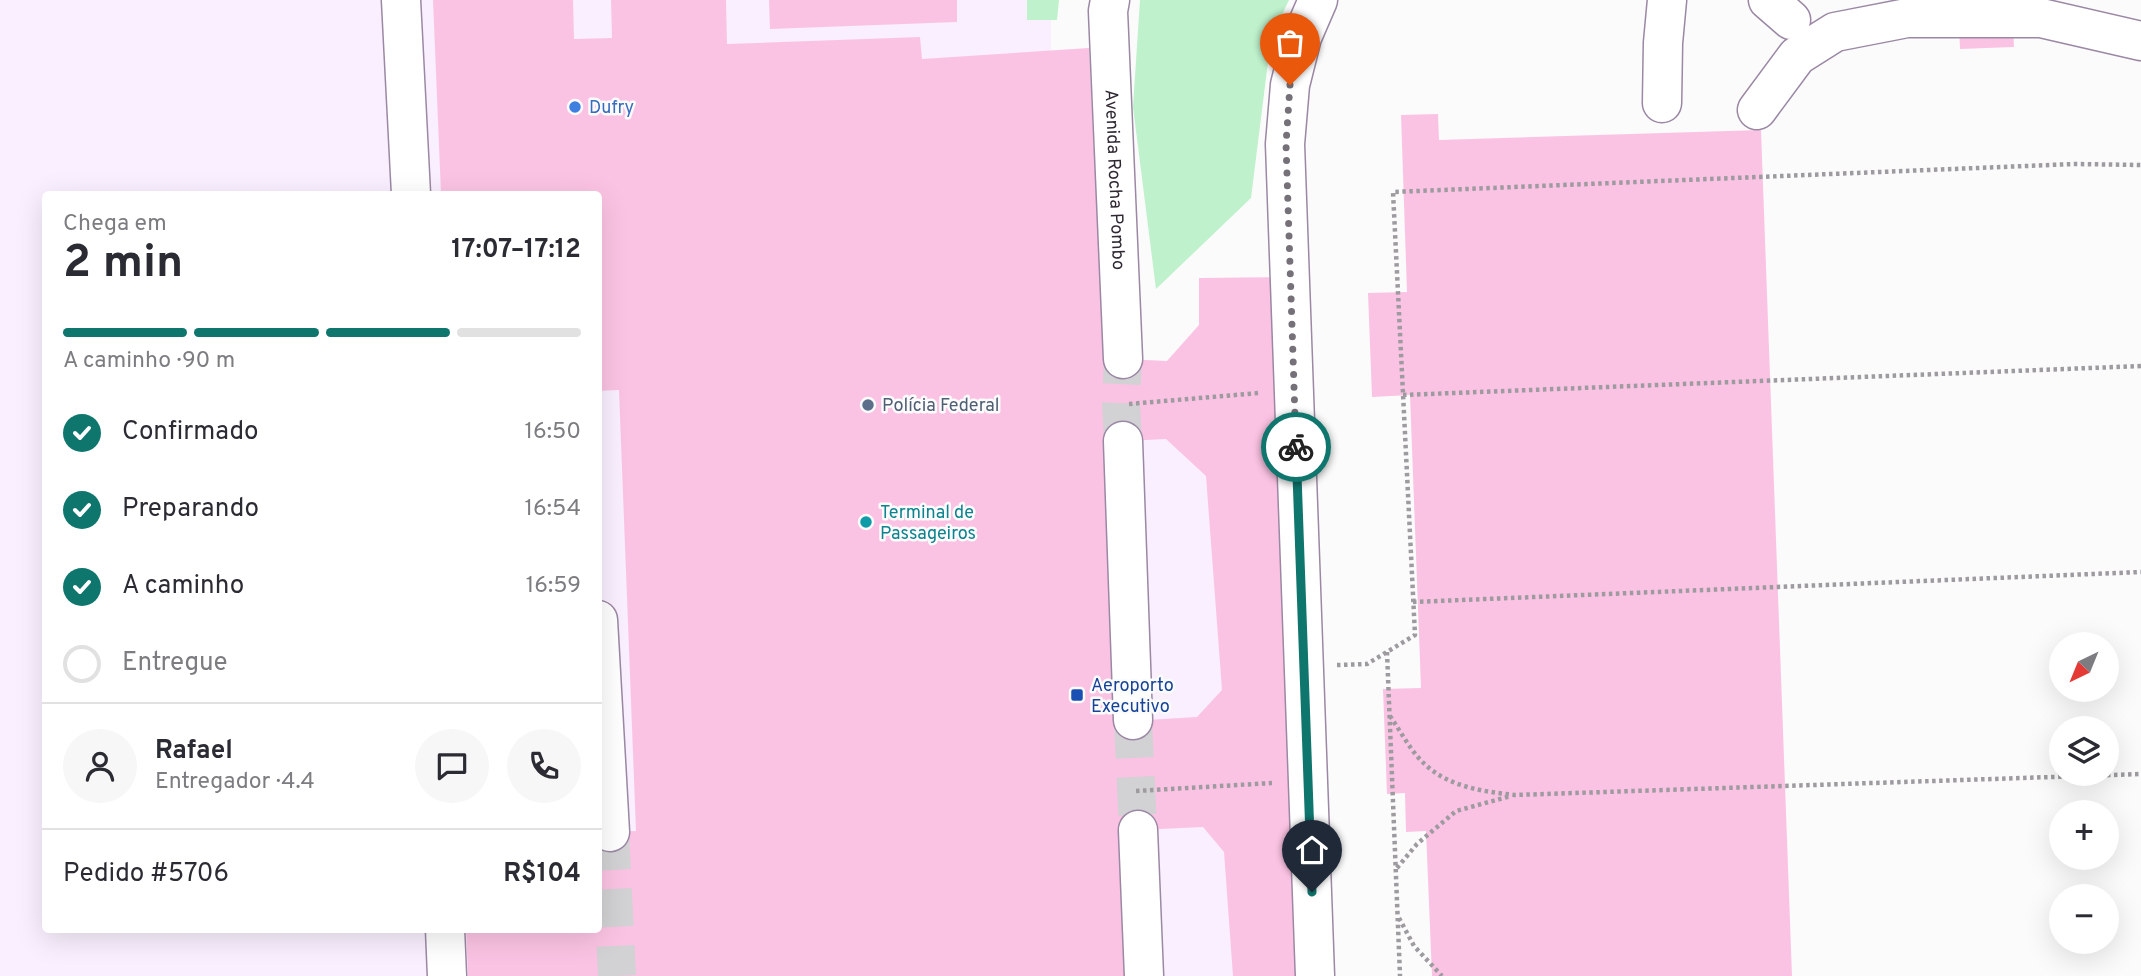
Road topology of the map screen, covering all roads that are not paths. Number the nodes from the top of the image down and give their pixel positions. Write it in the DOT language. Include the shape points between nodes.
graph roads {
  1 [pos="401,0"];
  2 [pos="1110,0"];
  3 [pos="1318,0"];
  4 [pos="1667,0"];
  5 [pos="1785,25"];
  6 [pos="2141,41"];
  7 [pos="1662,103"];
  8 [pos="1757,110"];
  9 [pos="411,191"];
  10 [pos="1123,359"];
  11 [pos="1122,423"];
  12 [pos="602,719"];
  13 [pos="1133,720"];
  14 [pos="1138,830"];
  15 [pos="610,832"];
  16 [pos="445,933"];
  17 [pos="447,976"];
  18 [pos="1144,976"];
  19 [pos="1315,976"];
  1 -- 9 [label="main road"];
  2 -- 10 [label="main road, Avenida Rocha Pombo"];
  3 -- 19 [label="main road" via="1302,37 1290,85 1286,144"];
  4 -- 7 [label="main road"];
  5 -- 6 [label="main road" via="1835,32 1907,18 2041,18"];
  5 -- 8 [label="main road"];
  11 -- 13 [label="main road"];
  12 -- 15 [label="main road"];
  14 -- 18 [label="main road"];
  16 -- 17 [label="main road"];
}
